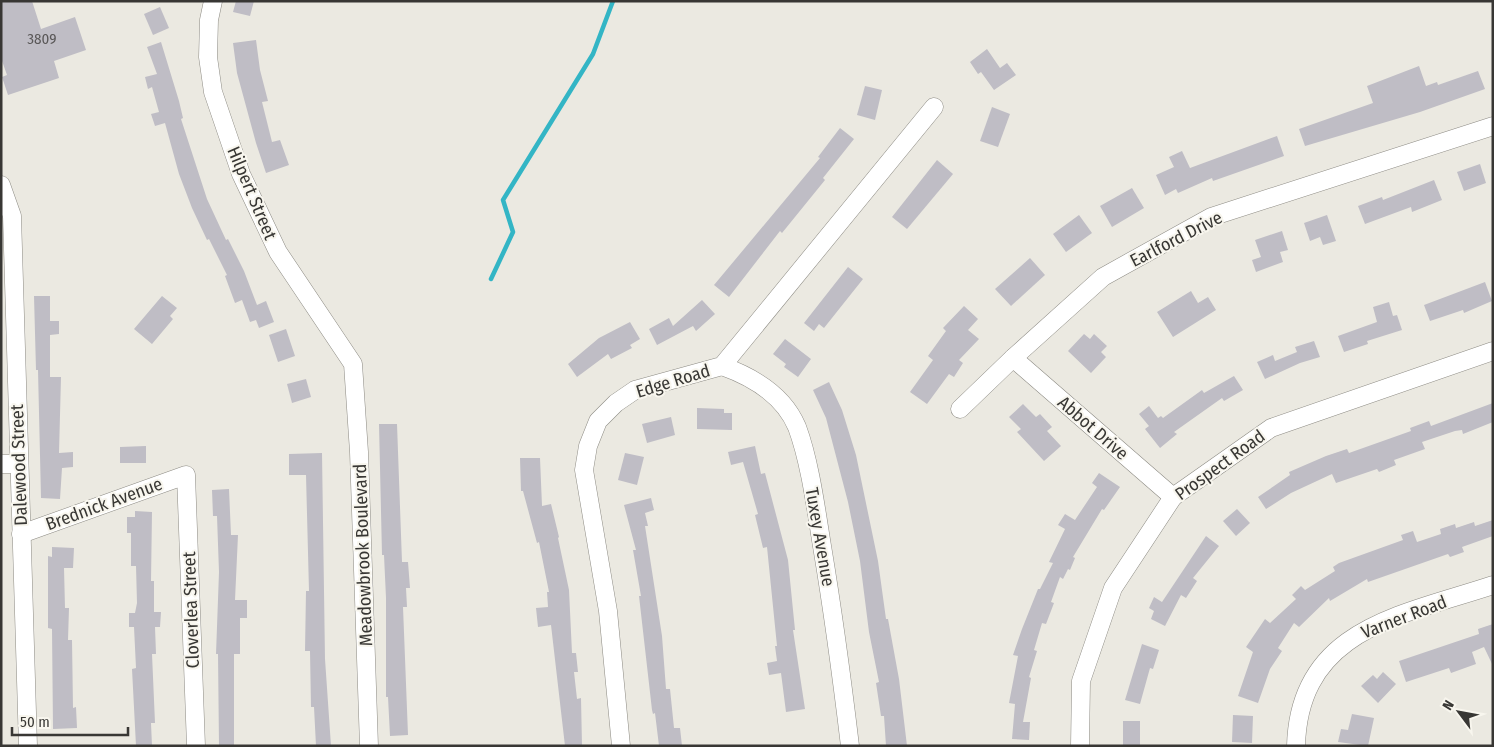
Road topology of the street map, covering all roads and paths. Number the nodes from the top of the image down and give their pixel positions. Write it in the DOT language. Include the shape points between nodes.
graph roads {
  1 [pos="212,1"];
  2 [pos="934,107"];
  3 [pos="1493,126"];
  4 [pos="1,185"];
  5 [pos="1493,352"];
  6 [pos="1013,358"];
  7 [pos="353,364"];
  8 [pos="722,366"];
  9 [pos="960,409"];
  10 [pos="10,464"];
  11 [pos="186,475"];
  12 [pos="1173,497"];
  13 [pos="21,534"];
  14 [pos="1493,585"];
  15 [pos="28,746"];
  16 [pos="196,746"];
  17 [pos="369,746"];
  18 [pos="621,746"];
  19 [pos="850,746"];
  20 [pos="1080,746"];
  21 [pos="1296,746"];
  1 -- 7 [label="street, Hilpert Street" via="208,56 213,92 241,174 278,252"];
  2 -- 8 [label="street, Edge Road"];
  3 -- 6 [label="street, Earlford Drive" via="1211,218 1104,277"];
  4 -- 10 [label="street, Dalewood Street" via="12,216"];
  5 -- 12 [label="street, Prospect Road" via="1271,428"];
  6 -- 9 [label="street, Earlford Drive"];
  6 -- 12 [label="street, Abbot Drive"];
  7 -- 17 [label="street, Meadowbrook Boulevard"];
  8 -- 18 [label="street, Edge Road" via="635,390 598,421 588,446 584,470 608,611"];
  8 -- 19 [label="street, Tuxey Avenue" via="745,374 780,400 796,426 814,492"];
  10 -- 13 [label="street, Dalewood Street"];
  11 -- 13 [label="street, Brednick Avenue"];
  11 -- 16 [label="street, Cloverlea Street"];
  12 -- 20 [label="street, Prospect Road" via="1113,588 1081,681"];
  13 -- 15 [label="street, Dalewood Street"];
  14 -- 21 [label="street, Varner Road" via="1368,628 1336,650 1317,671 1304,700"];
}
